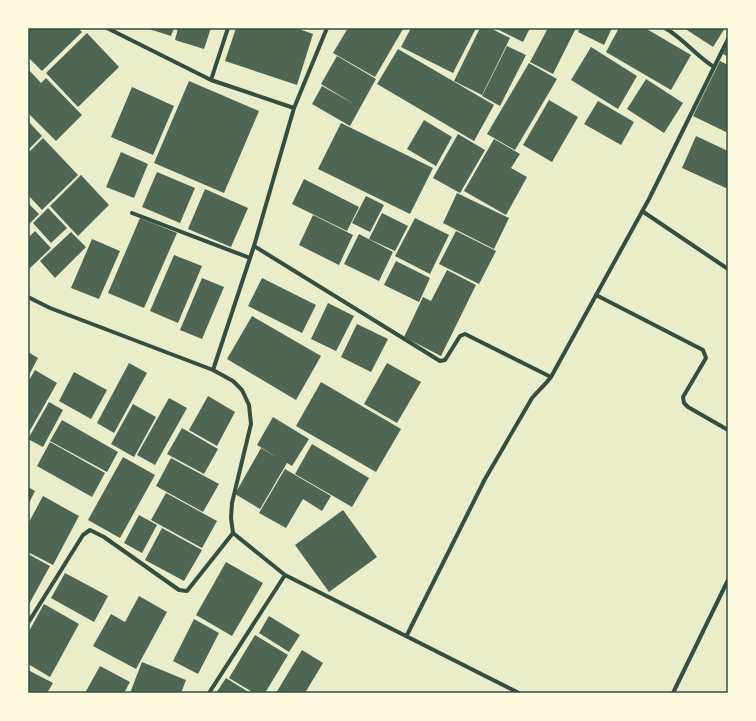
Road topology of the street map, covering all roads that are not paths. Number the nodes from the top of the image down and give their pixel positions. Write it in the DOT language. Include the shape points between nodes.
graph roads {
  1 [pos="107,28"];
  2 [pos="228,28"];
  3 [pos="326,28"];
  4 [pos="665,28"];
  5 [pos="728,40"];
  6 [pos="714,67"];
  7 [pos="211,80"];
  8 [pos="294,108"];
  9 [pos="642,211"];
  10 [pos="132,213"];
  11 [pos="254,246"];
  12 [pos="250,258"];
  13 [pos="728,269"];
  14 [pos="596,295"];
  15 [pos="28,297"];
  16 [pos="213,370"];
  17 [pos="551,377"];
  18 [pos="728,430"];
  19 [pos="233,534"];
  20 [pos="285,575"];
  21 [pos="728,580"];
  22 [pos="28,623"];
  23 [pos="407,635"];
  24 [pos="209,693"];
  25 [pos="519,693"];
  26 [pos="673,693"];
  1 -- 7 [label="street"];
  2 -- 7 [label="street"];
  3 -- 8 [label="street"];
  4 -- 6 [label="street"];
  5 -- 6 [label="street"];
  6 -- 9 [label="street"];
  7 -- 8 [label="street"];
  8 -- 11 [label="street"];
  9 -- 13 [label="street"];
  9 -- 14 [label="street"];
  10 -- 12 [label="street"];
  11 -- 12 [label="street"];
  11 -- 17 [label="street" via="440,361 445,360 460,336 465,334"];
  12 -- 16 [label="street"];
  14 -- 17 [label="street"];
  14 -- 18 [label="street" via="703,350 706,358 683,397 684,403"];
  15 -- 16 [label="street" via="50,308"];
  16 -- 19 [label="street" via="242,390 250,405 252,424 232,503"];
  17 -- 23 [label="street" via="532,398 485,479"];
  19 -- 20 [label="street"];
  19 -- 22 [label="street" via="187,591 183,591 178,590 104,536 90,530 83,535"];
  20 -- 23 [label="street"];
  20 -- 24 [label="street"];
  21 -- 26 [label="street"];
  23 -- 25 [label="street"];
}
